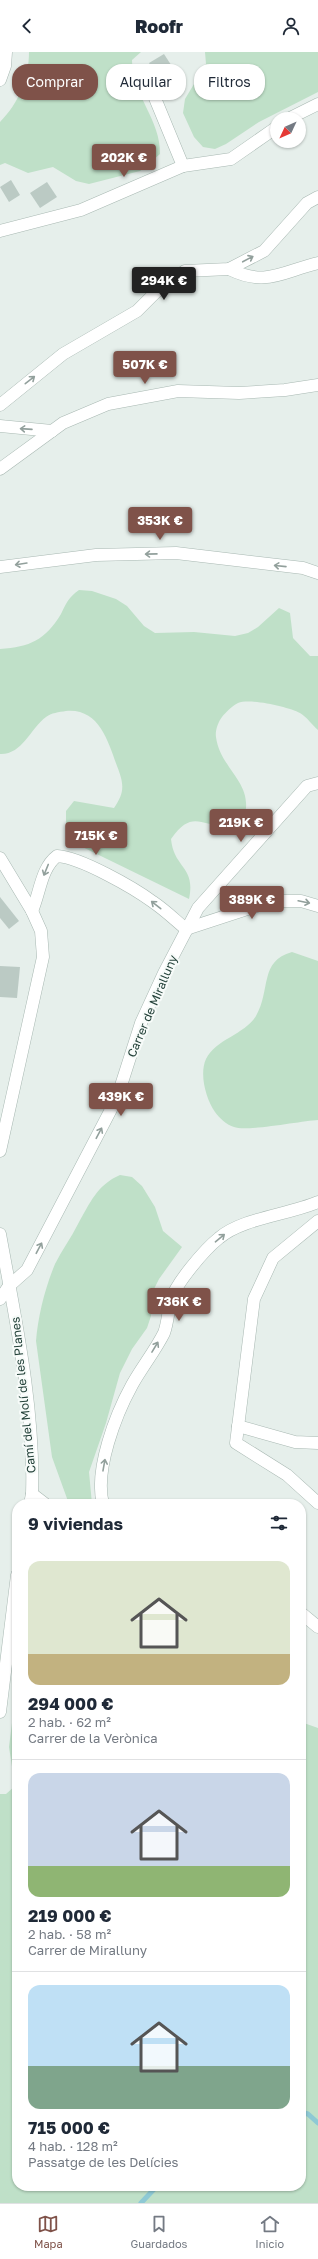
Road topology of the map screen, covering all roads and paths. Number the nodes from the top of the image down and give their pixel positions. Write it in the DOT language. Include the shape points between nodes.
graph roads {
  1 [pos="6,52"];
  2 [pos="0,80"];
  3 [pos="156,100"];
  4 [pos="318,104"];
  5 [pos="302,112"];
  6 [pos="270,132"];
  7 [pos="183,166"];
  8 [pos="318,197"];
  9 [pos="0,231"];
  10 [pos="318,263"];
  11 [pos="229,270"];
  12 [pos="318,385"];
  13 [pos="0,405"];
  14 [pos="0,426"];
  15 [pos="52,431"];
  16 [pos="0,468"];
  17 [pos="0,567"];
  18 [pos="318,574"];
  19 [pos="318,783"];
  20 [pos="0,858"];
  21 [pos="318,906"];
  22 [pos="32,911"];
  23 [pos="186,929"];
  24 [pos="0,1151"];
  25 [pos="318,1202"];
  26 [pos="318,1221"];
  27 [pos="0,1234"];
  28 [pos="13,1283"];
  29 [pos="0,1299"];
  30 [pos="238,1426"];
  31 [pos="318,1443"];
  32 [pos="31,1499"];
  33 [pos="103,1499"];
  34 [pos="318,1503"];
  35 [pos="12,1615"];
  36 [pos="306,1617"];
  37 [pos="318,1627"];
  38 [pos="0,1712"];
  1 -- 2 [label="street"];
  3 -- 7 [label="street"];
  4 -- 5 [label="street"];
  6 -- 7 [label="street" via="231,159"];
  7 -- 9 [label="street" via="81,210"];
  11 -- 8 [label="street, one-way" via="264,251 307,203"];
  10 -- 11 [label="street" via="267,279 244,277"];
  13 -- 11 [label="street, one-way" via="63,354 137,311 160,288 185,271"];
  12 -- 15 [label="street" via="239,393 178,391 108,404 63,423"];
  15 -- 14 [label="street, one-way"];
  15 -- 16 [label="street"];
  18 -- 17 [label="street, one-way" via="303,568 176,553 96,555"];
  19 -- 23 [label="street, Carrer de Miralluny" via="307,786 219,882 198,908"];
  20 -- 22 [label="street"];
  23 -- 21 [label="street, one-way" via="272,901 302,901"];
  23 -- 22 [label="street, one-way" via="153,901 93,867 65,856 57,856 46,869"];
  22 -- 24 [label="street" via="41,931 43,957"];
  28 -- 23 [label="street, Carrer de Miralluny, one-way" via="27,1270 117,1098 142,1023"];
  33 -- 25 [label="street, one-way" via="102,1474 116,1421 132,1385 164,1332 171,1301 183,1279 218,1238 229,1230"];
  26 -- 30 [label="street" via="272,1258 254,1299"];
  27 -- 28 [label="street, Camí del Molí de les Planes"];
  28 -- 29 [label="street, Carrer de Miralluny"];
  28 -- 32 [label="street, Camí del Molí de les Planes" via="32,1455"];
  30 -- 31 [label="street" via="294,1442"];
  30 -- 34 [label="street" via="236,1443 287,1476"];
  35 -- 38 [label="street"];
  36 -- 37 [label="street"];
}
